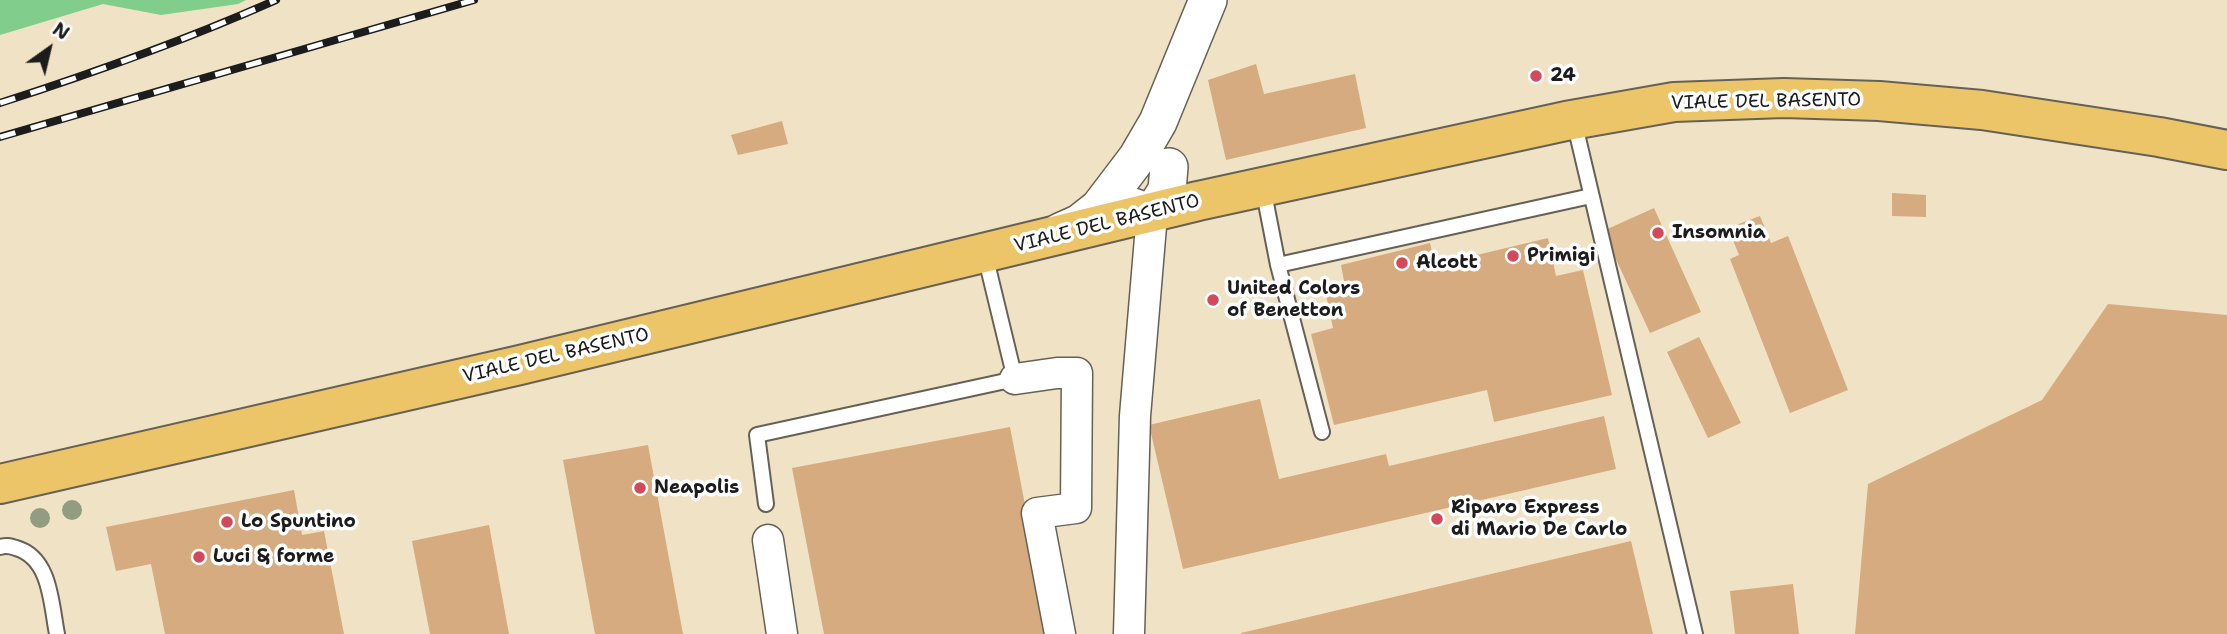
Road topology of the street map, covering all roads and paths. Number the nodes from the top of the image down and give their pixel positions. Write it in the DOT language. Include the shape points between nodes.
graph roads {
  1 [pos="1208,0"];
  2 [pos="1573,120"];
  3 [pos="1158,122"];
  4 [pos="2227,150"];
  5 [pos="1169,167"];
  6 [pos="1262,187"];
  7 [pos="1115,188"];
  8 [pos="1591,196"];
  9 [pos="1198,201"];
  10 [pos="1152,214"];
  11 [pos="1045,240"];
  12 [pos="985,254"];
  13 [pos="1279,265"];
  14 [pos="1014,379"];
  15 [pos="1322,432"];
  16 [pos="0,484"];
  17 [pos="766,504"];
  18 [pos="768,540"];
  19 [pos="0,547"];
  20 [pos="57,634"];
  21 [pos="782,634"];
  22 [pos="1060,634"];
  23 [pos="1129,634"];
  24 [pos="1695,634"];
  1 -- 3 [label="street"];
  2 -- 4 [label="main road, VIALE DEL BASENTO" via="1674,102 1879,101 1982,110"];
  2 -- 6 [label="main road, VIALE DEL BASENTO"];
  2 -- 8 [label="lane"];
  3 -- 5 [label="street"];
  3 -- 7 [label="street"];
  5 -- 9 [label="street"];
  5 -- 10 [label="street" via="1167,190"];
  6 -- 9 [label="main road, VIALE DEL BASENTO"];
  6 -- 13 [label="lane"];
  7 -- 10 [label="street" via="1135,209"];
  7 -- 11 [label="street" via="1080,223"];
  8 -- 13 [label="lane"];
  8 -- 24 [label="lane"];
  9 -- 10 [label="main road, VIALE DEL BASENTO"];
  10 -- 11 [label="main road, VIALE DEL BASENTO"];
  10 -- 23 [label="street" via="1135,416"];
  11 -- 12 [label="main road, VIALE DEL BASENTO"];
  12 -- 14 [label="lane"];
  12 -- 16 [label="main road, VIALE DEL BASENTO"];
  13 -- 15 [label="lane"];
  14 -- 17 [label="lane" via="757,435"];
  14 -- 22 [label="street" via="1077,373 1076,508 1037,513"];
  18 -- 21 [label="street"];
  19 -- 20 [label="lane" via="20,549 42,568"];
}
